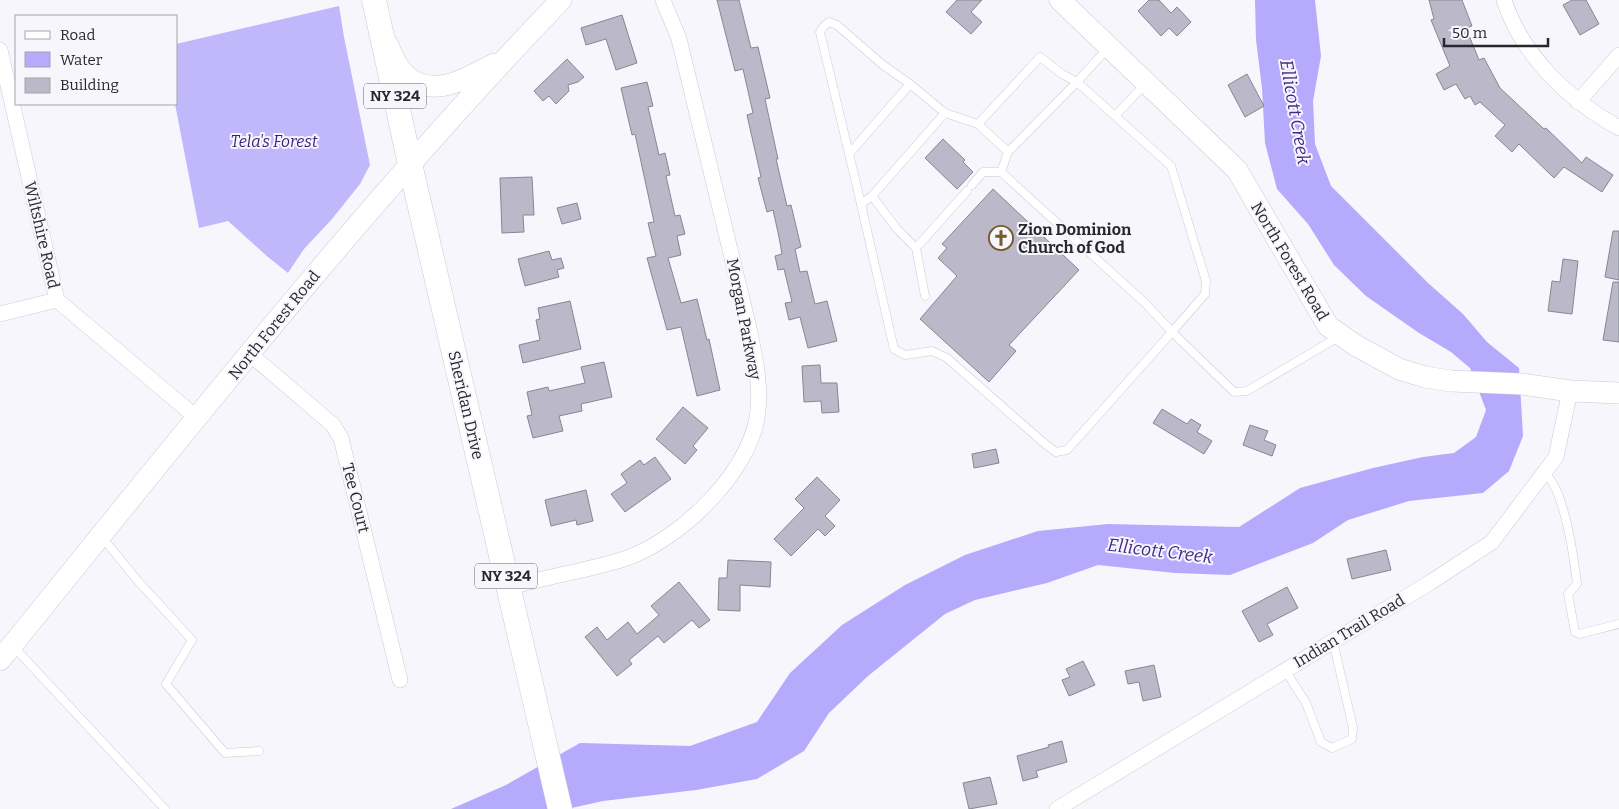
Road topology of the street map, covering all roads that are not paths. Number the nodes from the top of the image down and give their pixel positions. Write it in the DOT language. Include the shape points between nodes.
graph roads {
  1 [pos="374,0"];
  2 [pos="561,0"];
  3 [pos="663,0"];
  4 [pos="1060,0"];
  5 [pos="1504,0"];
  6 [pos="380,29"];
  7 [pos="1109,46"];
  8 [pos="0,50"];
  9 [pos="1619,54"];
  10 [pos="506,58"];
  11 [pos="1077,82"];
  12 [pos="1146,82"];
  13 [pos="910,84"];
  14 [pos="1578,102"];
  15 [pos="945,112"];
  16 [pos="1116,116"];
  17 [pos="978,124"];
  18 [pos="1619,128"];
  19 [pos="1008,152"];
  20 [pos="850,154"];
  21 [pos="410,164"];
  22 [pos="1001,172"];
  23 [pos="872,196"];
  24 [pos="861,204"];
  25 [pos="916,248"];
  26 [pos="925,296"];
  27 [pos="57,300"];
  28 [pos="0,314"];
  29 [pos="1172,332"];
  30 [pos="1342,336"];
  31 [pos="250,354"];
  32 [pos="1570,392"];
  33 [pos="1619,393"];
  34 [pos="197,418"];
  35 [pos="1543,474"];
  36 [pos="100,536"];
  37 [pos="509,587"];
  38 [pos="1619,624"];
  39 [pos="1333,641"];
  40 [pos="6,653"];
  41 [pos="1285,670"];
  42 [pos="400,680"];
  43 [pos="259,751"];
  44 [pos="165,809"];
  45 [pos="560,809"];
  46 [pos="1058,809"];
  1 -- 6 [label="main road, Sheridan Drive / NY 324"];
  2 -- 10 [label="street, North Forest Road"];
  3 -- 37 [label="street, Morgan Parkway" via="679,38 749,328 758,396 753,435 738,465 710,500 668,538 627,559"];
  4 -- 7 [label="street, North Forest Road"];
  5 -- 14 [label="street" via="1533,55"];
  6 -- 10 [label="street" via="398,66 415,81 427,86 449,85"];
  6 -- 21 [label="main road, Sheridan Drive / NY 324"];
  7 -- 11 [label="lane"];
  7 -- 12 [label="street, North Forest Road"];
  8 -- 27 [label="street, Wiltshire Road"];
  9 -- 14 [label="street"];
  10 -- 21 [label="street, North Forest Road"];
  11 -- 16 [label="lane"];
  11 -- 17 [label="lane" via="1040,57"];
  11 -- 19 [label="lane"];
  12 -- 16 [label="lane"];
  12 -- 30 [label="street, North Forest Road" via="1237,170 1328,326"];
  13 -- 15 [label="lane"];
  13 -- 20 [label="lane"];
  13 -- 20 [label="lane" via="837,25 830,22 823,27 820,32"];
  14 -- 18 [label="street"];
  15 -- 17 [label="lane"];
  15 -- 23 [label="lane"];
  16 -- 29 [label="lane" via="1171,166 1202,264 1205,294"];
  17 -- 19 [label="lane"];
  19 -- 22 [label="lane"];
  20 -- 24 [label="lane"];
  21 -- 31 [label="street, North Forest Road"];
  21 -- 37 [label="main road, Sheridan Drive / NY 324"];
  22 -- 25 [label="lane" via="983,172"];
  22 -- 29 [label="lane" via="1145,303"];
  23 -- 24 [label="lane"];
  23 -- 25 [label="lane"];
  24 -- 29 [label="lane" via="894,348 905,355 932,351 947,358 1056,452 1067,450"];
  25 -- 26 [label="lane"];
  27 -- 28 [label="street"];
  27 -- 34 [label="street, Wiltshire Road"];
  29 -- 30 [label="lane" via="1234,392 1247,391"];
  30 -- 32 [label="street, North Forest Road" via="1372,356 1425,377 1522,384"];
  31 -- 34 [label="street, North Forest Road"];
  31 -- 42 [label="street, Tee Court" via="332,425 341,438"];
  32 -- 33 [label="street, North Forest Road"];
  32 -- 35 [label="street, Indian Trail Road" via="1556,456"];
  34 -- 36 [label="street, North Forest Road"];
  35 -- 38 [label="lane" via="1556,490 1570,543 1577,584 1568,594 1575,632 1579,634"];
  35 -- 39 [label="street, Indian Trail Road" via="1492,542"];
  36 -- 40 [label="street, North Forest Road"];
  36 -- 43 [label="lane" via="192,640 166,684 225,753"];
  37 -- 45 [label="main road, Sheridan Drive / NY 324"];
  39 -- 41 [label="street, Indian Trail Road"];
  39 -- 41 [label="lane" via="1354,728 1352,739 1332,748 1321,742 1306,703"];
  40 -- 44 [label="lane"];
  41 -- 46 [label="street, Indian Trail Road"];
}
